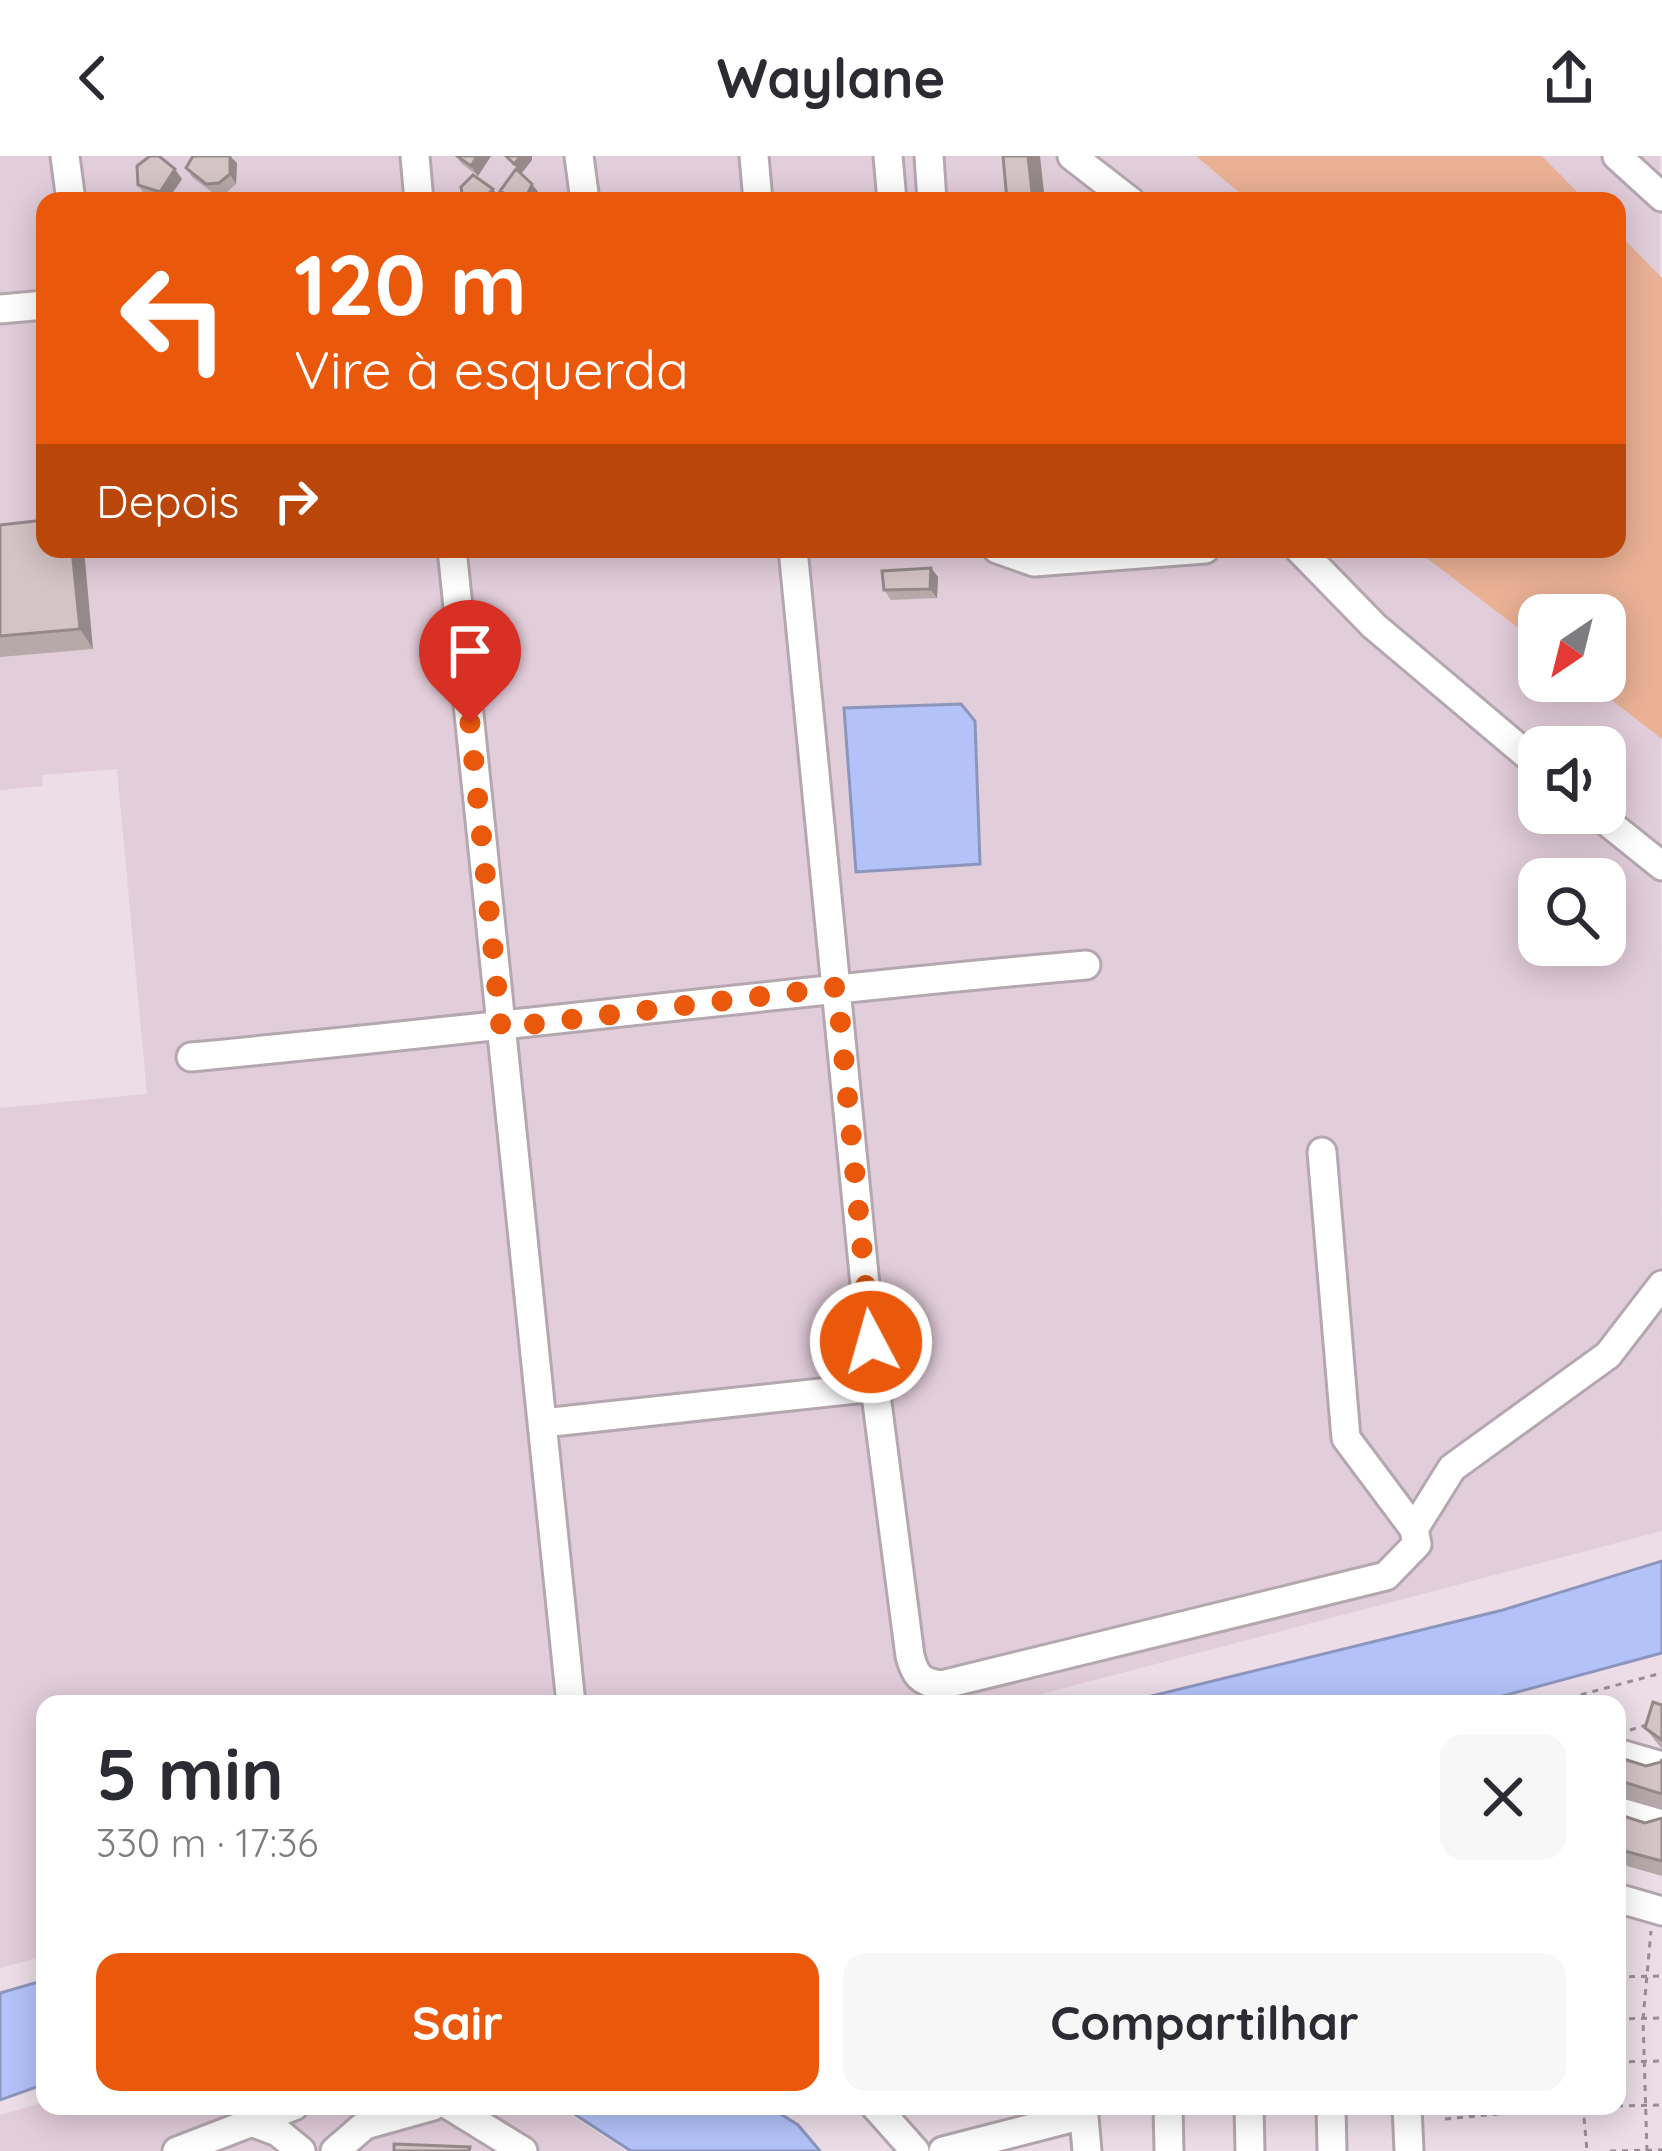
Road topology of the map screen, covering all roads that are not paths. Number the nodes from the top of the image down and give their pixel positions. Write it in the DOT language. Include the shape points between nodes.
graph roads {
  1 [pos="65,156"];
  2 [pos="415,156"];
  3 [pos="579,156"];
  4 [pos="754,156"];
  5 [pos="888,156"];
  6 [pos="929,156"];
  7 [pos="1072,156"];
  8 [pos="1617,156"];
  9 [pos="1103,190"];
  10 [pos="70,192"];
  11 [pos="417,192"];
  12 [pos="584,192"];
  13 [pos="757,192"];
  14 [pos="891,192"];
  15 [pos="931,192"];
  16 [pos="1662,197"];
  17 [pos="36,306"];
  18 [pos="0,309"];
  19 [pos="453,558"];
  20 [pos="794,558"];
  21 [pos="1023,558"];
  22 [pos="1072,558"];
  23 [pos="1308,558"];
  24 [pos="1518,747"];
  25 [pos="1622,834"];
  26 [pos="1662,866"];
  27 [pos="1086,965"];
  28 [pos="837,987"];
  29 [pos="501,1028"];
  30 [pos="191,1057"];
  31 [pos="1322,1152"];
  32 [pos="1662,1285"];
  33 [pos="875,1387"];
  34 [pos="543,1423"];
  35 [pos="1414,1529"];
  36 [pos="570,1695"];
  37 [pos="1626,1756"];
  38 [pos="1662,1766"];
  39 [pos="1626,1814"];
  40 [pos="1662,1824"];
  41 [pos="1626,1901"];
  42 [pos="1659,1910"];
  43 [pos="270,2115"];
  44 [pos="401,2115"];
  45 [pos="465,2115"];
  46 [pos="883,2115"];
  47 [pos="1066,2115"];
  48 [pos="1083,2115"];
  49 [pos="1168,2115"];
  50 [pos="1249,2115"];
  51 [pos="1331,2115"];
  52 [pos="1407,2115"];
  53 [pos="251,2122"];
  54 [pos="213,2144"];
  55 [pos="177,2151"];
  56 [pos="301,2151"];
  57 [pos="335,2151"];
  58 [pos="523,2151"];
  59 [pos="915,2151"];
  60 [pos="944,2151"];
  61 [pos="1087,2151"];
  62 [pos="1169,2151"];
  63 [pos="1250,2151"];
  64 [pos="1332,2151"];
  65 [pos="1409,2151"];
  1 -- 10 [label="street"];
  2 -- 11 [label="street"];
  3 -- 12 [label="street"];
  4 -- 13 [label="street"];
  5 -- 14 [label="street"];
  6 -- 15 [label="street"];
  7 -- 9 [label="street"];
  8 -- 16 [label="street"];
  17 -- 18 [label="street"];
  19 -- 29 [label="street"];
  20 -- 28 [label="street"];
  21 -- 22 [label="street"];
  23 -- 24 [label="street" via="1374,626"];
  25 -- 26 [label="street"];
  27 -- 28 [label="street"];
  28 -- 29 [label="street"];
  28 -- 33 [label="street"];
  29 -- 30 [label="street"];
  29 -- 34 [label="street"];
  31 -- 35 [label="street" via="1346,1438"];
  32 -- 35 [label="street" via="1608,1355 1452,1468"];
  33 -- 34 [label="street"];
  33 -- 35 [label="street" via="910,1655 925,1683 1386,1576 1412,1553"];
  34 -- 36 [label="street"];
  37 -- 38 [label="street"];
  39 -- 40 [label="street"];
  41 -- 42 [label="street"];
  43 -- 53 [label="street"];
  44 -- 57 [label="street" via="365,2125"];
  45 -- 58 [label="street"];
  46 -- 59 [label="street"];
  47 -- 60 [label="street"];
  48 -- 61 [label="street"];
  49 -- 62 [label="street"];
  50 -- 63 [label="street"];
  51 -- 64 [label="street"];
  52 -- 65 [label="street"];
  53 -- 54 [label="street"];
  53 -- 56 [label="street"];
  54 -- 55 [label="street"];
}
